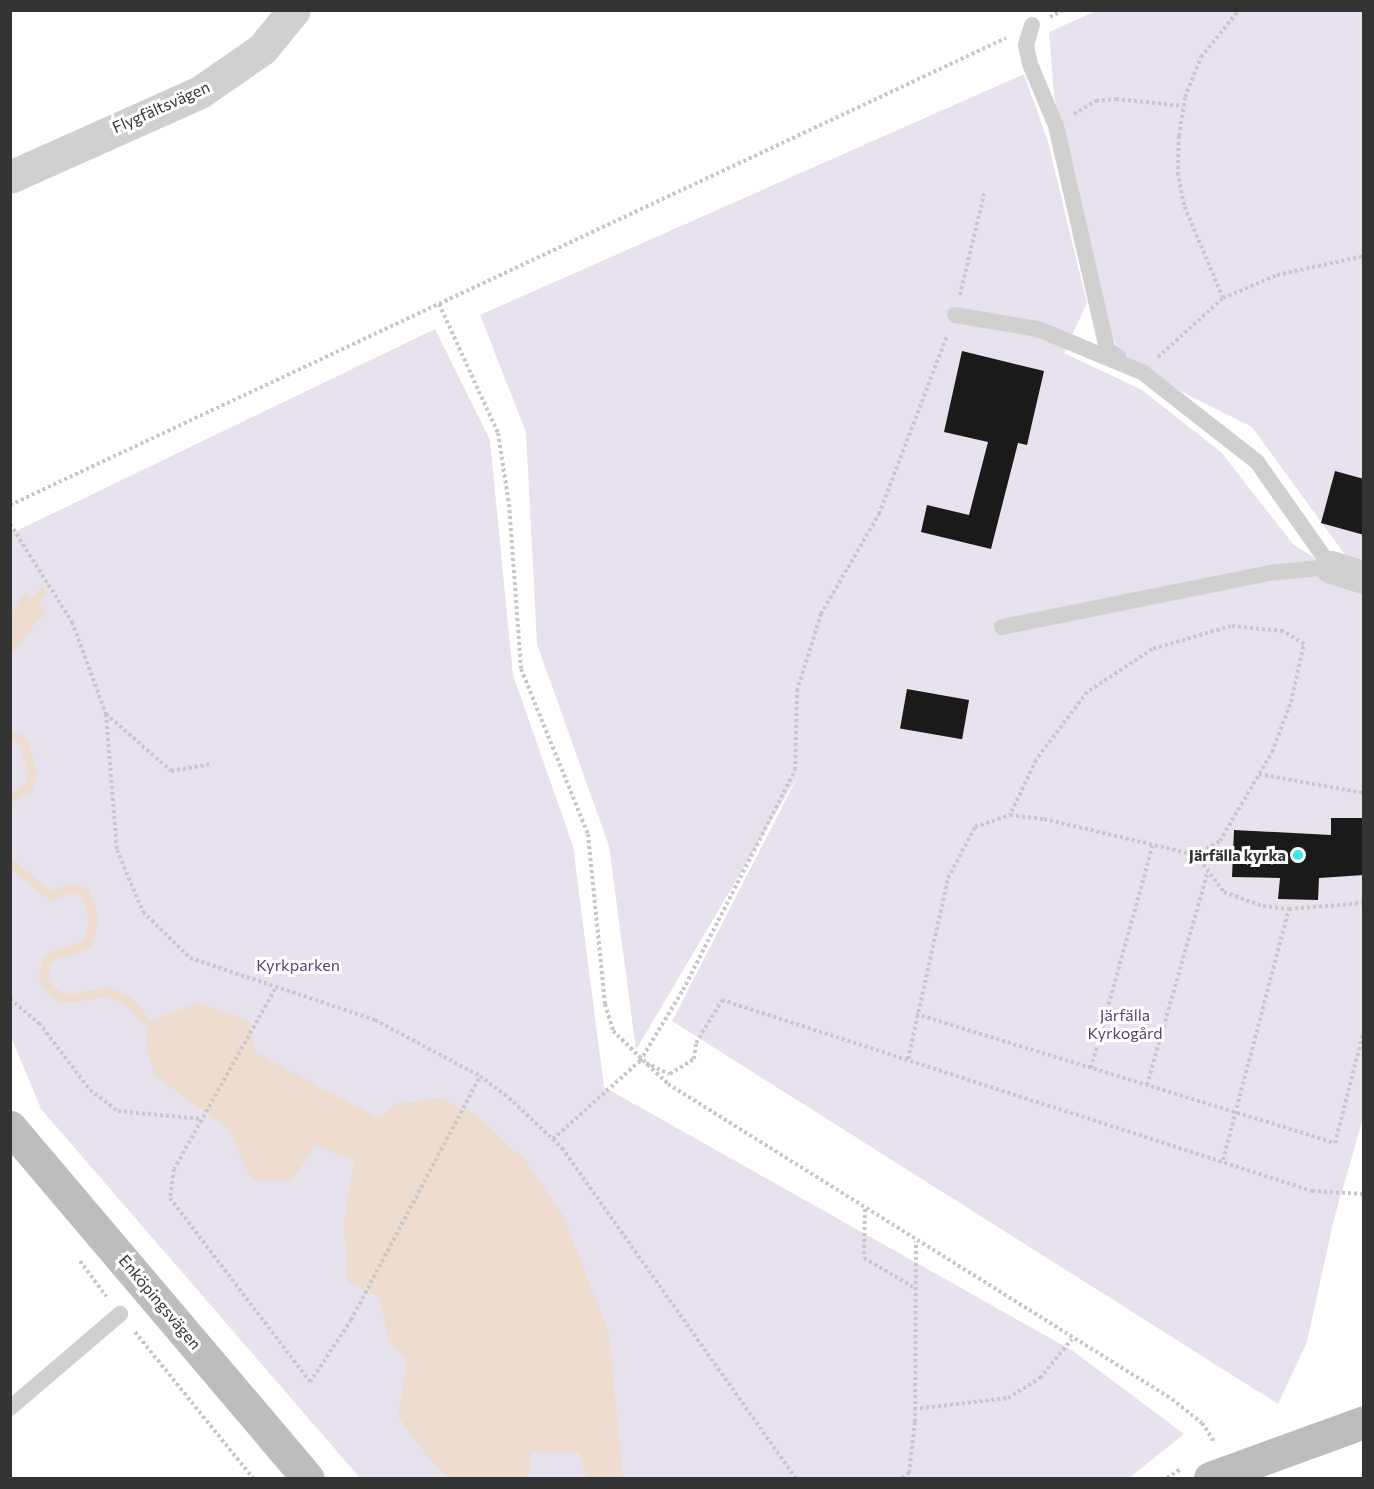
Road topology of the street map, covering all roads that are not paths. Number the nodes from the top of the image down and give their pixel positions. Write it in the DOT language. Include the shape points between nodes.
graph roads {
  1 [pos="294,10"];
  2 [pos="1032,25"];
  3 [pos="10,177"];
  4 [pos="955,315"];
  5 [pos="1142,372"];
  6 [pos="1330,567"];
  7 [pos="1364,577"];
  8 [pos="1002,627"];
  9 [pos="10,1127"];
  10 [pos="120,1314"];
  11 [pos="10,1408"];
  12 [pos="1364,1422"];
  13 [pos="1214,1464"];
  14 [pos="309,1479"];
  1 -- 3 [label="street, Flygfältsvägen" via="262,49 209,87"];
  2 -- 5 [label="lane" via="1026,45 1056,126 1107,349"];
  4 -- 5 [label="lane" via="1038,328"];
  5 -- 6 [label="lane" via="1257,462"];
  6 -- 7 [label="street"];
  6 -- 8 [label="lane" via="1269,573"];
  9 -- 14 [label="street, Enköpingsvägen"];
  10 -- 11 [label="lane"];
  12 -- 13 [label="street"];
}
